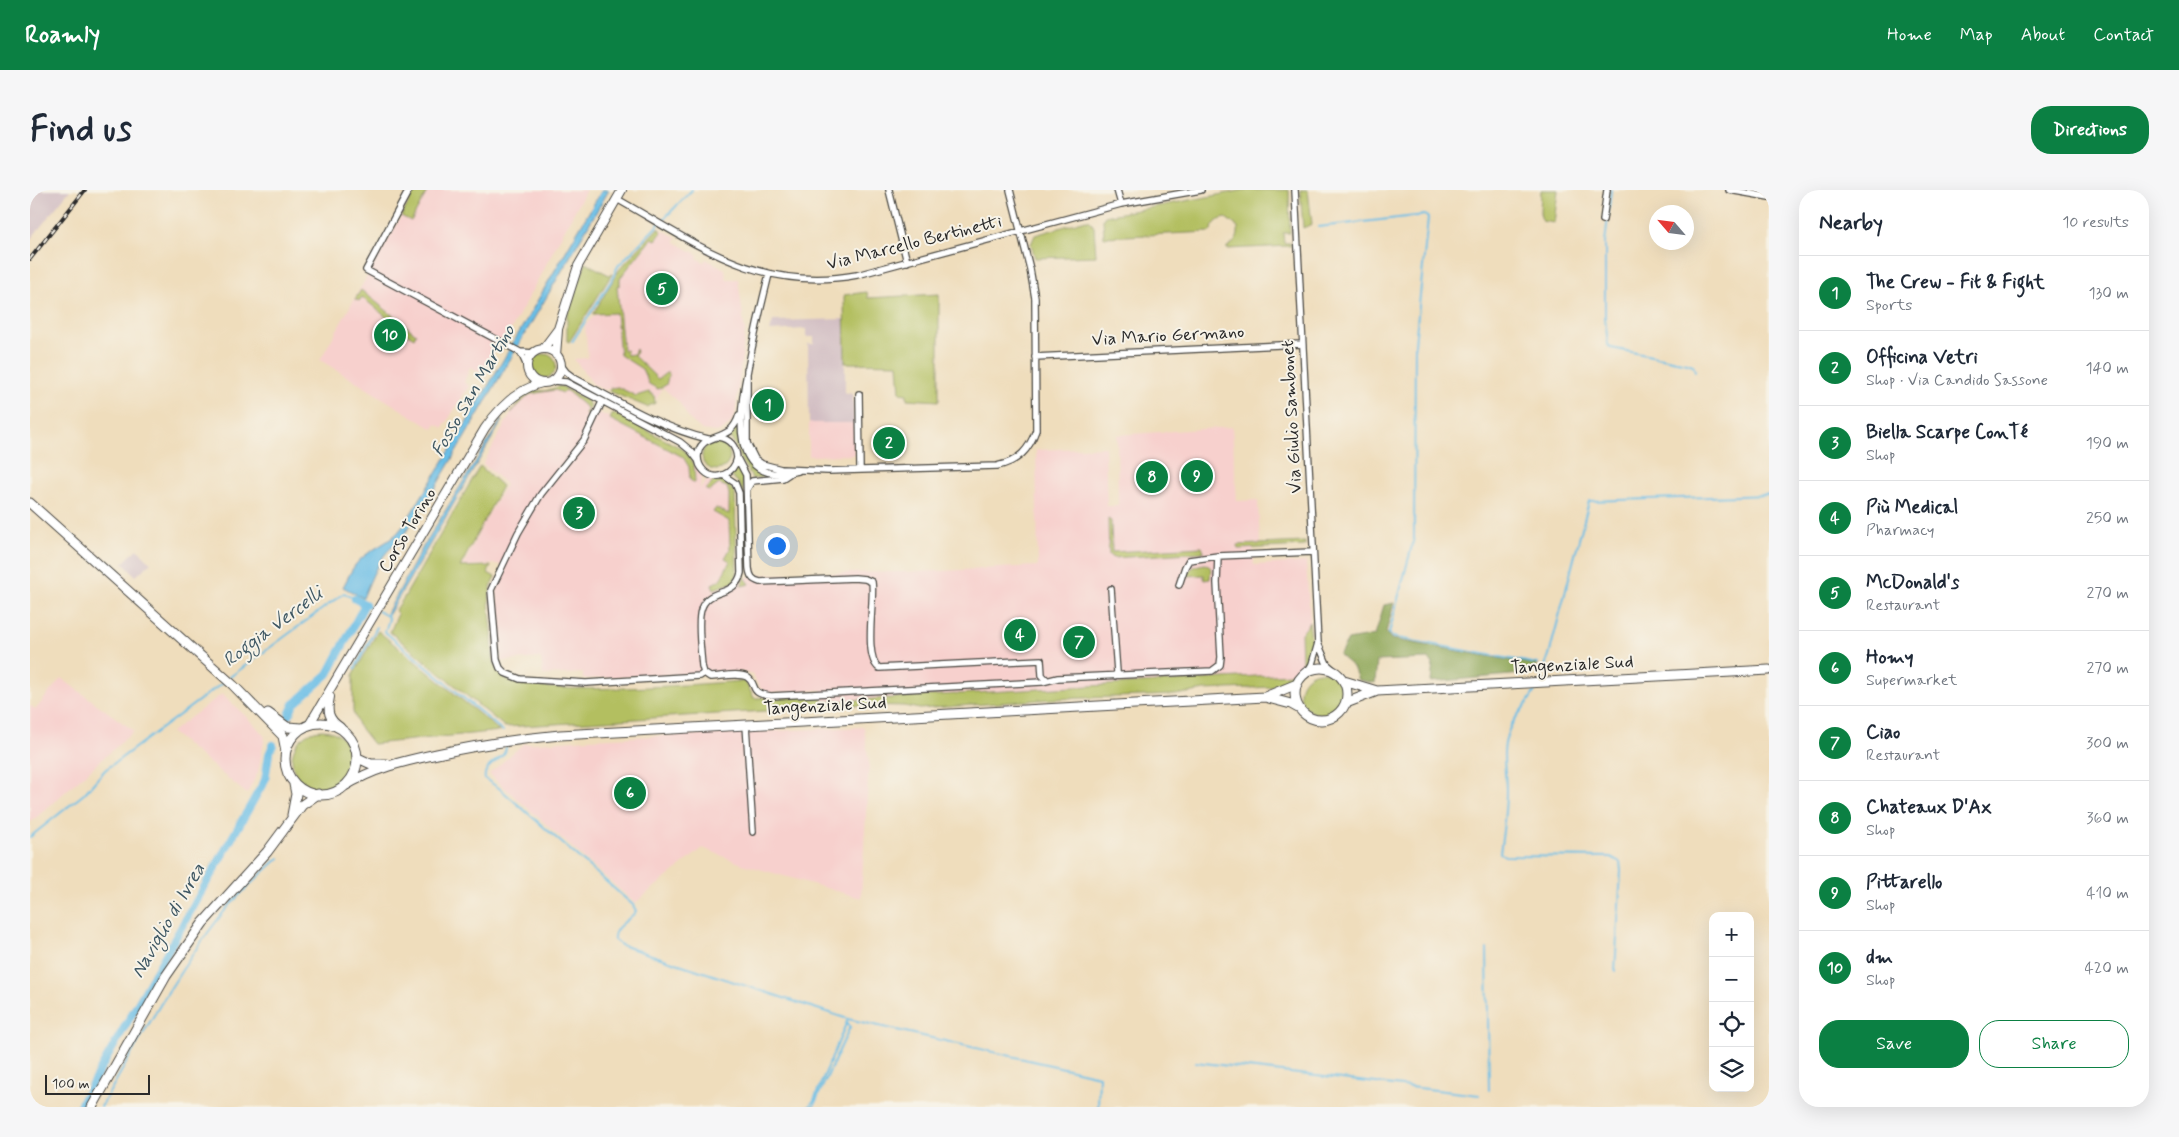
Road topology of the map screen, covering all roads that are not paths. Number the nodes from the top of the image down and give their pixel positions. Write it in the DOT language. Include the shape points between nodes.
graph roads {
  1 [pos="409,190"];
  2 [pos="622,190"];
  3 [pos="889,190"];
  4 [pos="1010,190"];
  5 [pos="1117,190"];
  6 [pos="1201,190"];
  7 [pos="1295,190"];
  8 [pos="1607,190"];
  9 [pos="1729,190"];
  10 [pos="1769,197"];
  11 [pos="617,198"];
  12 [pos="1121,204"];
  13 [pos="1603,220"];
  14 [pos="1020,231"];
  15 [pos="907,262"];
  16 [pos="768,274"];
  17 [pos="558,329"];
  18 [pos="1302,344"];
  19 [pos="544,349"];
  20 [pos="520,352"];
  21 [pos="534,353"];
  22 [pos="556,355"];
  23 [pos="1035,357"];
  24 [pos="560,364"];
  25 [pos="527,369"];
  26 [pos="747,370"];
  27 [pos="553,380"];
  28 [pos="542,383"];
  29 [pos="517,394"];
  30 [pos="859,394"];
  31 [pos="602,402"];
  32 [pos="741,411"];
  33 [pos="718,437"];
  34 [pos="708,439"];
  35 [pos="737,458"];
  36 [pos="698,460"];
  37 [pos="770,470"];
  38 [pos="860,470"];
  39 [pos="801,471"];
  40 [pos="791,473"];
  41 [pos="723,475"];
  42 [pos="747,489"];
  43 [pos="30,503"];
  44 [pos="1312,552"];
  45 [pos="1218,556"];
  46 [pos="1179,585"];
  47 [pos="1111,589"];
  48 [pos="1318,644"];
  49 [pos="1769,670"];
  50 [pos="1308,671"];
  51 [pos="1336,672"];
  52 [pos="704,673"];
  53 [pos="1116,676"];
  54 [pos="1047,680"];
  55 [pos="1344,681"];
  56 [pos="1297,684"];
  57 [pos="233,685"];
  58 [pos="332,689"];
  59 [pos="1377,691"];
  60 [pos="1265,697"];
  61 [pos="1346,703"];
  62 [pos="1300,709"];
  63 [pos="746,725"];
  64 [pos="306,727"];
  65 [pos="340,727"];
  66 [pos="286,751"];
  67 [pos="358,758"];
  68 [pos="390,764"];
  69 [pos="294,784"];
  70 [pos="343,787"];
  71 [pos="318,794"];
  72 [pos="291,819"];
  73 [pos="752,832"];
  74 [pos="92,1107"];
  1 -- 20 [label="street" via="366,270"];
  2 -- 11 [label="main road"];
  3 -- 15 [label="street"];
  4 -- 14 [label="street"];
  5 -- 12 [label="street"];
  6 -- 12 [label="street, Via Marcello Bertinetti"];
  7 -- 18 [label="street, Via Giulio Sambonet"];
  8 -- 13 [label="street"];
  9 -- 10 [label="street"];
  11 -- 16 [label="street, Via Marcello Bertinetti" via="723,258"];
  11 -- 17 [label="main road" via="578,266"];
  12 -- 14 [label="street, Via Marcello Bertinetti"];
  14 -- 15 [label="street, Via Marcello Bertinetti"];
  14 -- 23 [label="street" via="1035,298"];
  15 -- 16 [label="street, Via Marcello Bertinetti" via="838,278 794,279"];
  16 -- 26 [label="street"];
  17 -- 19 [label="main road"];
  17 -- 22 [label="main road"];
  18 -- 23 [label="street, Via Mario Germano"];
  18 -- 44 [label="street, Via Giulio Sambonet"];
  19 -- 21 [label="main road"];
  19 -- 22 [label="main road"];
  20 -- 21 [label="street"];
  20 -- 25 [label="street"];
  21 -- 25 [label="main road, Corso Torino"];
  22 -- 24 [label="main road"];
  23 -- 38 [label="street" via="1036,430 1031,444 1015,460 997,466"];
  24 -- 27 [label="main road" via="559,373"];
  24 -- 34 [label="street" via="574,378 660,422 688,435"];
  25 -- 28 [label="main road" via="533,379"];
  25 -- 29 [label="main road, Corso Torino" via="526,380"];
  26 -- 32 [label="street"];
  26 -- 37 [label="street" via="747,443 755,459"];
  27 -- 28 [label="main road, Corso Torino"];
  27 -- 31 [label="street" via="566,382"];
  28 -- 29 [label="main road, Corso Torino"];
  29 -- 58 [label="main road, Corso Torino" via="500,408 485,428"];
  30 -- 38 [label="street"];
  31 -- 36 [label="street" via="680,442"];
  31 -- 52 [label="street" via="584,440 541,494 491,590 496,660 505,673 520,679 586,683 700,676"];
  32 -- 33 [label="street" via="737,423"];
  32 -- 37 [label="street" via="742,445 746,455 753,463"];
  33 -- 34 [label="street"];
  33 -- 35 [label="street" via="730,442"];
  34 -- 36 [label="street" via="700,448"];
  35 -- 41 [label="street" via="731,471"];
  35 -- 42 [label="street" via="746,475"];
  36 -- 41 [label="street" via="707,474"];
  37 -- 39 [label="street"];
  37 -- 40 [label="street"];
  38 -- 39 [label="street"];
  39 -- 40 [label="street"];
  40 -- 42 [label="street" via="783,478 752,481"];
  41 -- 52 [label="street" via="735,483 739,493 741,573 735,586 711,596 700,611"];
  42 -- 54 [label="street" via="749,568 754,580 855,578 872,582 872,655 879,668 1042,660 1042,675"];
  43 -- 57 [label="main road"];
  44 -- 45 [label="street"];
  44 -- 48 [label="street, Via Giulio Sambonet"];
  45 -- 46 [label="street" via="1190,560"];
  45 -- 53 [label="street" via="1220,665 1212,671"];
  47 -- 53 [label="street"];
  48 -- 50 [label="street, Via Giulio Sambonet"];
  48 -- 51 [label="street, Via Giulio Sambonet" via="1327,664"];
  49 -- 59 [label="main road, Tangenziale Sud"];
  50 -- 51 [label="main road" via="1319,668"];
  50 -- 56 [label="main road"];
  51 -- 55 [label="main road"];
  52 -- 54 [label="street" via="710,677 747,677 754,690 771,696"];
  53 -- 54 [label="street"];
  55 -- 59 [label="main road, Tangenziale Sud"];
  55 -- 61 [label="main road" via="1348,692"];
  56 -- 60 [label="main road, Tangenziale Sud"];
  56 -- 62 [label="main road" via="1296,697"];
  57 -- 64 [label="main road" via="287,727"];
  57 -- 66 [label="main road" via="283,736"];
  58 -- 64 [label="main road, Corso Torino"];
  58 -- 65 [label="main road, Corso Torino" via="329,716"];
  59 -- 61 [label="main road, Tangenziale Sud"];
  60 -- 62 [label="main road, Tangenziale Sud"];
  60 -- 63 [label="main road, Tangenziale Sud"];
  61 -- 62 [label="main road" via="1339,713 1328,719 1316,719"];
  63 -- 68 [label="main road, Tangenziale Sud" via="507,740"];
  63 -- 73 [label="street"];
  64 -- 65 [label="main road" via="325,723"];
  64 -- 66 [label="main road" via="289,742"];
  65 -- 67 [label="main road" via="353,740"];
  66 -- 69 [label="main road" via="286,768"];
  67 -- 68 [label="main road, Tangenziale Sud" via="371,764"];
  67 -- 70 [label="main road" via="354,775"];
  68 -- 70 [label="main road, Tangenziale Sud"];
  69 -- 71 [label="main road" via="309,794"];
  69 -- 72 [label="main road" via="295,805"];
  70 -- 71 [label="main road"];
  71 -- 72 [label="main road" via="302,805"];
  72 -- 74 [label="main road" via="184,950"];
}
